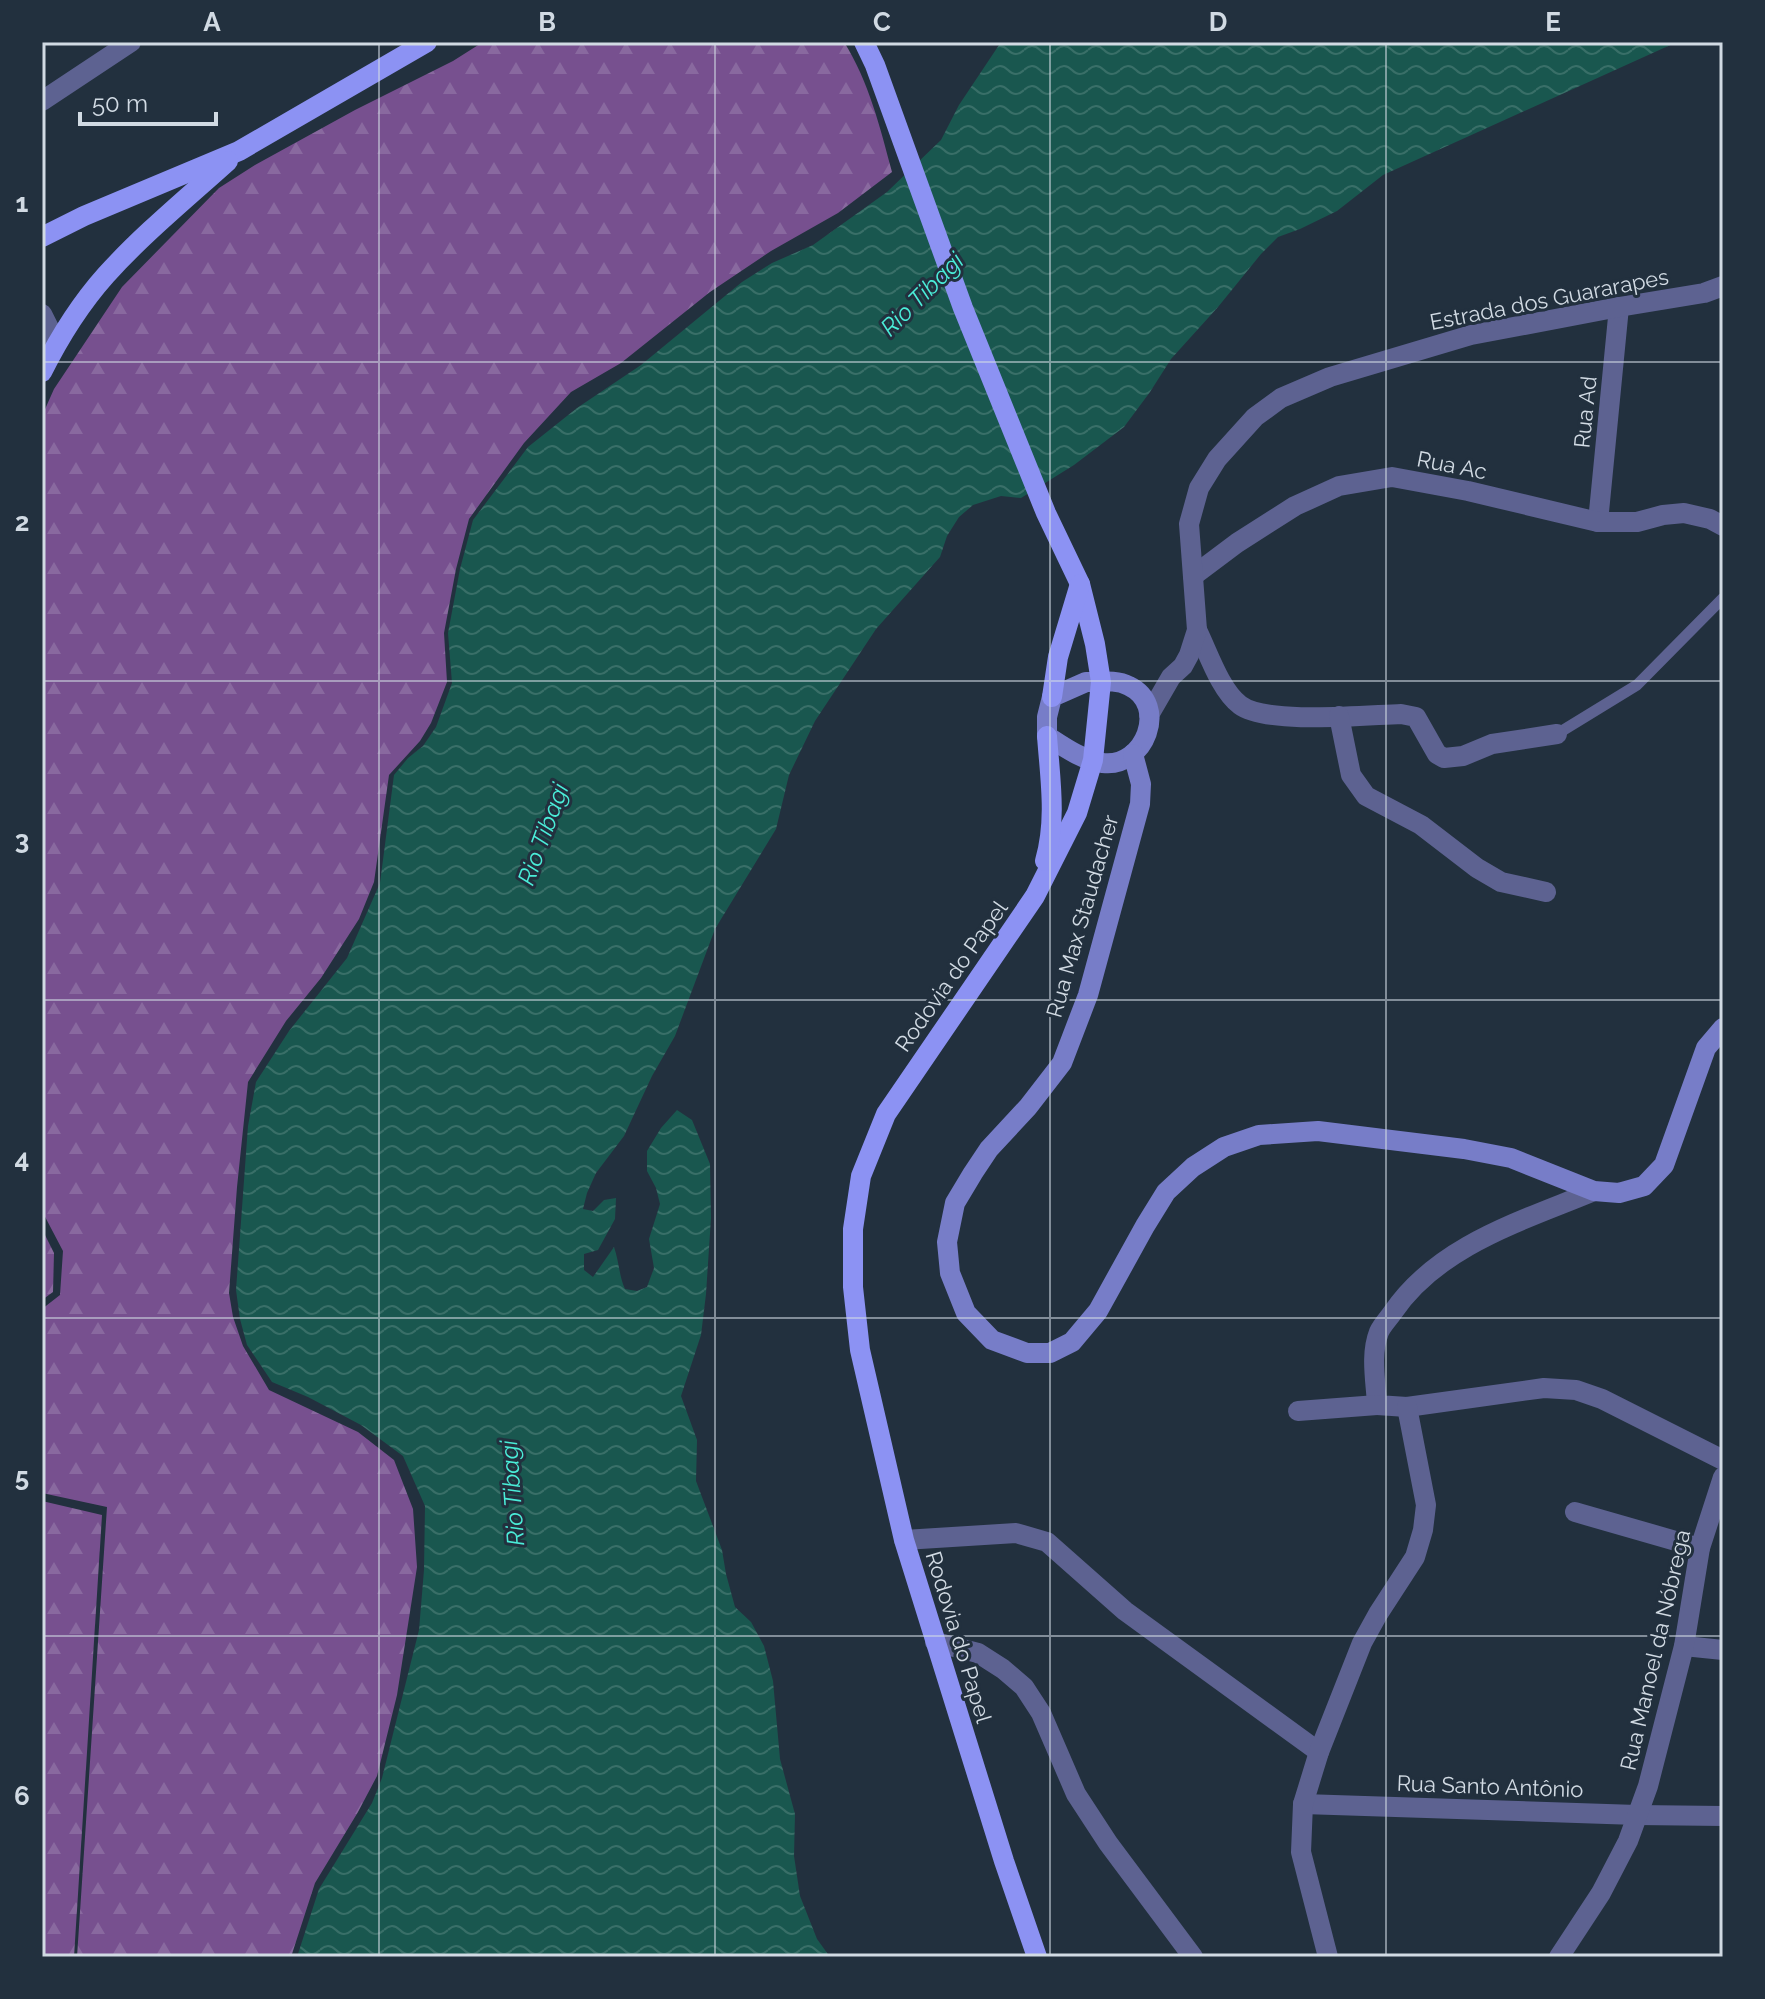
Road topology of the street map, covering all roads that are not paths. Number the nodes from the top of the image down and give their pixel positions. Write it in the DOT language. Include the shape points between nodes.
graph roads {
  1 [pos="131,42"];
  2 [pos="427,42"];
  3 [pos="864,42"];
  4 [pos="42,101"];
  5 [pos="239,151"];
  6 [pos="42,237"];
  7 [pos="1723,286"];
  8 [pos="1619,307"];
  9 [pos="42,314"];
  10 [pos="54,348"];
  11 [pos="42,372"];
  12 [pos="1598,522"];
  13 [pos="1723,526"];
  14 [pos="1193,576"];
  15 [pos="1080,584"];
  16 [pos="1723,598"];
  17 [pos="1197,630"];
  18 [pos="1171,677"];
  19 [pos="1101,682"];
  20 [pos="1136,690"];
  21 [pos="1052,697"];
  22 [pos="1149,715"];
  23 [pos="1339,716"];
  24 [pos="1557,734"];
  25 [pos="1047,736"];
  26 [pos="1133,754"];
  27 [pos="1093,760"];
  28 [pos="1546,892"];
  29 [pos="1035,896"];
  30 [pos="1723,1028"];
  31 [pos="1594,1191"];
  32 [pos="1377,1405"];
  33 [pos="1407,1407"];
  34 [pos="1298,1411"];
  35 [pos="1723,1460"];
  36 [pos="1723,1477"];
  37 [pos="1575,1512"];
  38 [pos="904,1540"];
  39 [pos="1700,1548"];
  40 [pos="935,1642"];
  41 [pos="1684,1646"];
  42 [pos="1723,1650"];
  43 [pos="1319,1752"];
  44 [pos="1303,1804"];
  45 [pos="1637,1815"];
  46 [pos="1723,1816"];
  47 [pos="1037,1957"];
  48 [pos="1193,1957"];
  49 [pos="1328,1957"];
  50 [pos="1559,1957"];
  1 -- 4 [label="street"];
  2 -- 5 [label="main road"];
  3 -- 15 [label="main road, Rodovia do Papel" via="963,308"];
  5 -- 6 [label="main road"];
  5 -- 10 [label="main road" via="106,275"];
  7 -- 8 [label="street, Estrada dos Guararapes"];
  8 -- 12 [label="street, Rua Ad"];
  8 -- 14 [label="street, Estrada dos Guararapes" via="1471,335 1330,377 1281,398 1255,417 1199,488 1189,524"];
  9 -- 10 [label="street"];
  10 -- 11 [label="main road"];
  12 -- 13 [label="street, Rua Ac" via="1637,522 1684,513"];
  12 -- 14 [label="street, Rua Ac" via="1392,477 1339,486 1295,506"];
  14 -- 17 [label="street, Estrada dos Guararapes"];
  15 -- 19 [label="main road, Rodovia do Papel"];
  15 -- 21 [label="main road"];
  16 -- 24 [label="lane" via="1637,685"];
  17 -- 18 [label="street, Estrada dos Guararapes" via="1183,666"];
  17 -- 23 [label="street" via="1227,692 1242,707 1296,718"];
  18 -- 20 [label="street"];
  18 -- 22 [label="street, Estrada dos Guararapes"];
  19 -- 20 [label="main road" via="1120,682"];
  19 -- 21 [label="main road" via="1086,682"];
  19 -- 27 [label="main road, Rodovia do Papel"];
  20 -- 22 [label="main road"];
  21 -- 25 [label="main road"];
  22 -- 26 [label="main road" via="1147,737"];
  23 -- 24 [label="street" via="1416,717 1444,758"];
  23 -- 28 [label="street" via="1351,775 1366,796 1421,825 1501,882"];
  25 -- 27 [label="main road"];
  25 -- 29 [label="main road" via="1054,803"];
  26 -- 27 [label="main road" via="1114,763"];
  26 -- 31 [label="main road, Rua Max Staudacher" via="1140,804 1088,995 1062,1063 989,1149 955,1203 947,1242 950,1273 966,1313 992,1340 1027,1353 1050,1353 1072,1342 1098,1311 1166,1192 1224,1147 1259,1135 1318,1131 1464,1149 1511,1158"];
  27 -- 29 [label="main road, Rodovia do Papel" via="1077,813"];
  29 -- 38 [label="main road, Rodovia do Papel" via="886,1114 861,1176 853,1229 860,1350"];
  30 -- 31 [label="main road, Rua Max Staudacher" via="1706,1048 1664,1165 1644,1186 1619,1193"];
  31 -- 32 [label="street" via="1484,1237 1446,1259 1406,1293 1380,1332 1374,1363"];
  32 -- 33 [label="street"];
  32 -- 34 [label="street"];
  33 -- 35 [label="street" via="1544,1388 1576,1390"];
  33 -- 43 [label="street" via="1426,1505 1423,1530 1415,1557 1362,1643"];
  36 -- 39 [label="street, Rua Manoel da Nóbrega"];
  37 -- 39 [label="street"];
  38 -- 40 [label="main road, Rodovia do Papel"];
  38 -- 43 [label="street" via="1016,1533 1047,1542 1125,1611"];
  39 -- 41 [label="street, Rua Manoel da Nóbrega"];
  40 -- 47 [label="main road, Rodovia do Papel"];
  40 -- 48 [label="street" via="978,1653 1024,1687 1076,1794"];
  41 -- 42 [label="street"];
  41 -- 45 [label="street, Rua Manoel da Nóbrega"];
  43 -- 44 [label="street"];
  44 -- 45 [label="street, Rua Santo Antônio"];
  44 -- 49 [label="street" via="1301,1852"];
  45 -- 46 [label="street, Rua Santo Antônio"];
  45 -- 50 [label="street, Rua Manoel da Nóbrega" via="1601,1893"];
}
